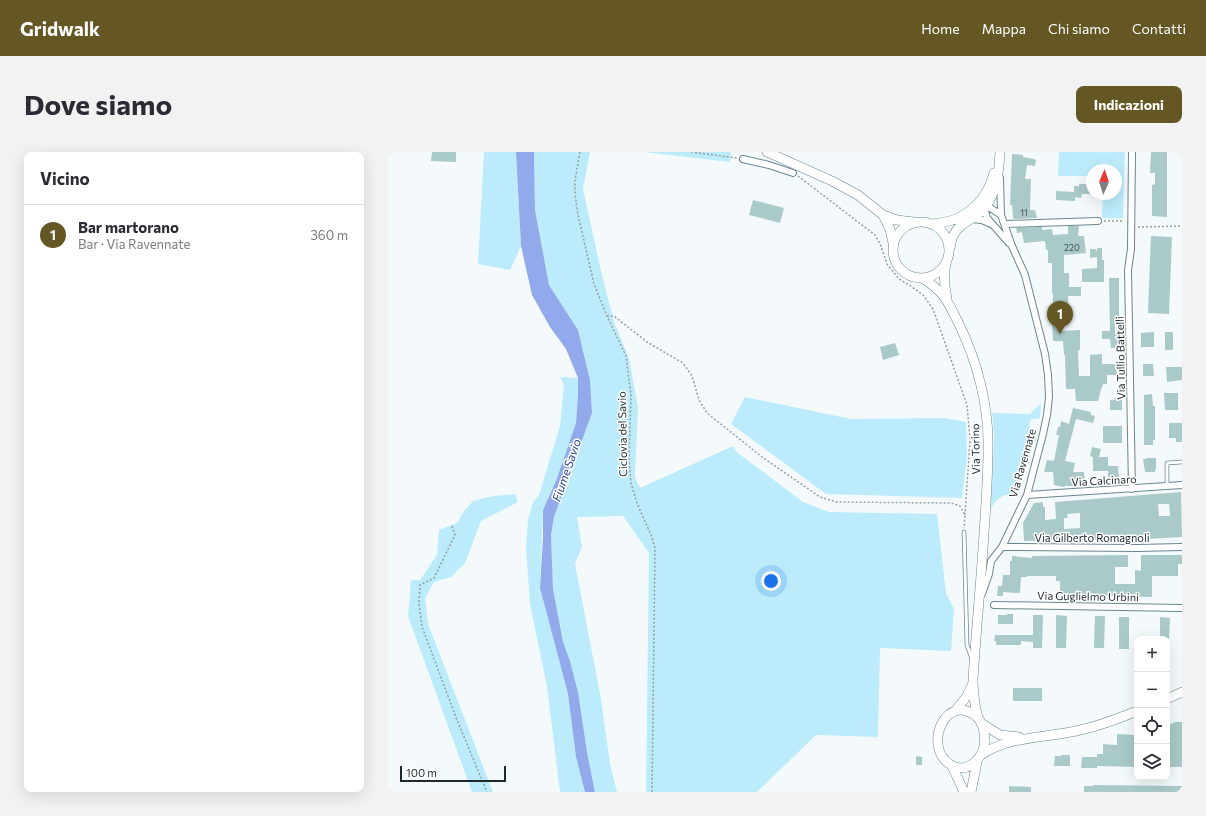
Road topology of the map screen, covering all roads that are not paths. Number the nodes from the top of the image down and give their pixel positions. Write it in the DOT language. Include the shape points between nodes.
graph roads {
  1 [pos="767,152"];
  2 [pos="999,152"];
  3 [pos="1132,152"];
  4 [pos="743,159"];
  5 [pos="784,159"];
  6 [pos="769,165"];
  7 [pos="999,170"];
  8 [pos="793,172"];
  9 [pos="982,205"];
  10 [pos="883,215"];
  11 [pos="1001,216"];
  12 [pos="972,219"];
  13 [pos="1098,221"];
  14 [pos="918,222"];
  15 [pos="932,224"];
  16 [pos="992,224"];
  17 [pos="1005,224"];
  18 [pos="894,244"];
  19 [pos="1012,246"];
  20 [pos="949,249"];
  21 [pos="946,264"];
  22 [pos="922,278"];
  23 [pos="948,302"];
  24 [pos="1182,462"];
  25 [pos="1182,485"];
  26 [pos="1168,486"];
  27 [pos="1132,489"];
  28 [pos="1027,495"];
  29 [pos="964,532"];
  30 [pos="1002,547"];
  31 [pos="1182,547"];
  32 [pos="979,601"];
  33 [pos="994,605"];
  34 [pos="1182,608"];
  35 [pos="975,664"];
  36 [pos="973,682"];
  37 [pos="1182,692"];
  38 [pos="1170,698"];
  39 [pos="955,711"];
  40 [pos="1134,712"];
  41 [pos="980,720"];
  42 [pos="1032,739"];
  43 [pos="979,758"];
  44 [pos="952,766"];
  45 [pos="964,792"];
  46 [pos="971,792"];
  1 -- 5 [label="main road"];
  2 -- 7 [label="main road, Via Ravennate"];
  2 -- 9 [label="main road, Via Ravennate"];
  3 -- 27 [label="street, Via Tullio Battelli" via="1132,249 1128,270"];
  4 -- 6 [label="street"];
  5 -- 6 [label="street"];
  5 -- 10 [label="main road" via="858,195"];
  6 -- 8 [label="street"];
  7 -- 9 [label="main road, Via Ravennate" via="995,188"];
  7 -- 11 [label="street, Via Ravennate"];
  9 -- 11 [label="street, Via Ravennate"];
  9 -- 12 [label="main road, Via Ravennate"];
  9 -- 15 [label="main road, Via Ravennate" via="959,218"];
  9 -- 16 [label="street, Via Ravennate"];
  10 -- 14 [label="main road" via="897,220"];
  10 -- 18 [label="main road"];
  11 -- 17 [label="street, Via Ravennate"];
  12 -- 16 [label="street"];
  12 -- 20 [label="main road, Via Ravennate" via="956,230"];
  13 -- 17 [label="street"];
  14 -- 15 [label="main road"];
  14 -- 18 [label="main road" via="902,229"];
  15 -- 20 [label="main road" via="944,234"];
  16 -- 19 [label="street, Via Ravennate"];
  17 -- 19 [label="street, Via Ravennate"];
  18 -- 22 [label="main road" via="897,265 908,275"];
  19 -- 28 [label="street, Via Ravennate" via="1025,275 1048,375 1047,415"];
  20 -- 21 [label="main road"];
  21 -- 22 [label="main road" via="932,276"];
  21 -- 23 [label="main road, Via Torino" via="944,285"];
  22 -- 23 [label="main road, Via Torino" via="939,289"];
  23 -- 32 [label="main road, Via Torino" via="966,339 977,372 987,424 988,447"];
  24 -- 26 [label="lane" via="1167,463"];
  25 -- 26 [label="street, Via Calcinaro"];
  26 -- 27 [label="street, Via Calcinaro"];
  27 -- 28 [label="street, Via Calcinaro"];
  28 -- 30 [label="street, Via Ravennate"];
  29 -- 35 [label="lane" via="967,645"];
  30 -- 31 [label="street, Via Gilberto Romagnoli"];
  30 -- 32 [label="street, Via Ravennate" via="992,561"];
  32 -- 35 [label="main road, Via Ravennate"];
  33 -- 34 [label="street, Via Guglielmo Urbini"];
  35 -- 36 [label="main road, Via Ravennate"];
  36 -- 39 [label="main road, Via Ravennate" via="967,696"];
  36 -- 41 [label="main road, Via Ravennate"];
  37 -- 38 [label="main road"];
  39 -- 41 [label="main road" via="966,710"];
  39 -- 44 [label="main road" via="943,720 938,734 940,752 944,760"];
  40 -- 42 [label="main road" via="1077,731"];
  41 -- 42 [label="main road" via="1000,734"];
  41 -- 43 [label="main road" via="984,739"];
  42 -- 43 [label="main road" via="1005,743"];
  43 -- 44 [label="main road" via="964,768"];
  43 -- 46 [label="main road"];
  44 -- 45 [label="main road"];
}
